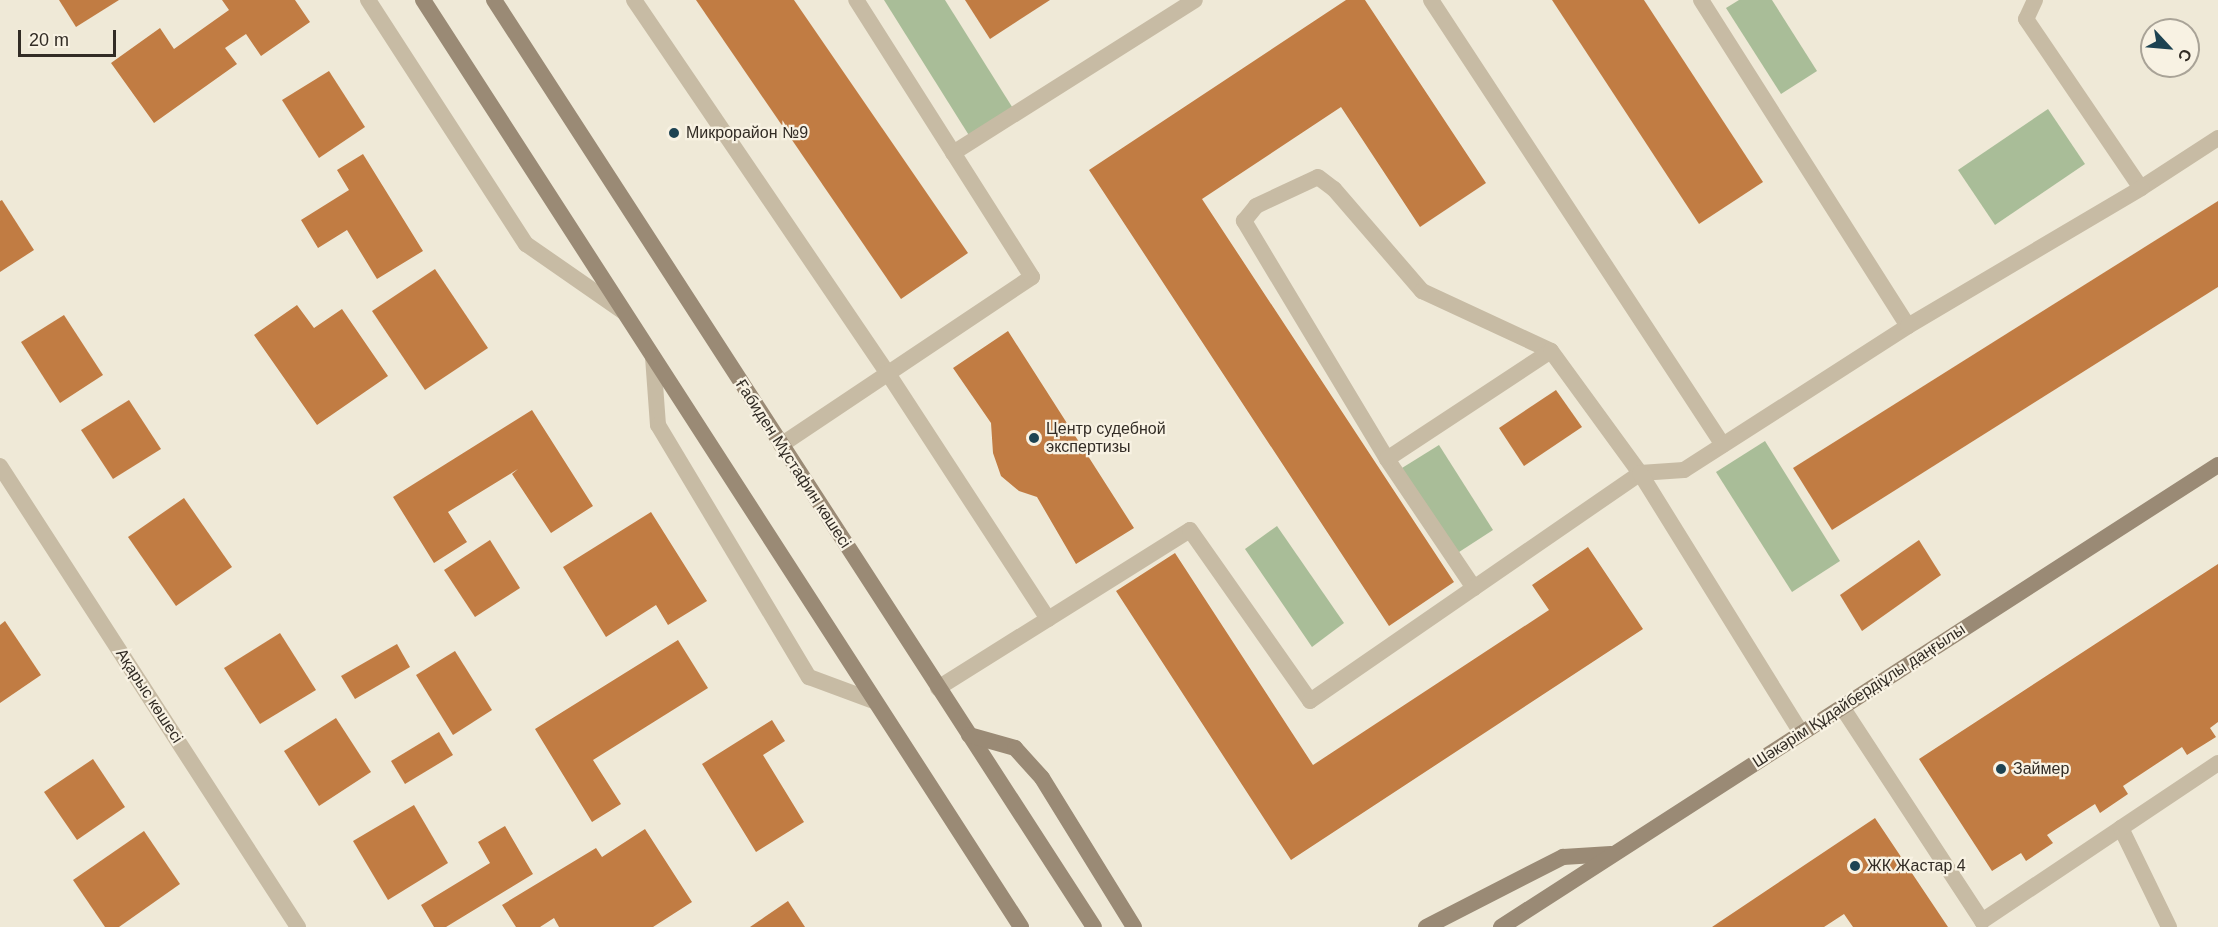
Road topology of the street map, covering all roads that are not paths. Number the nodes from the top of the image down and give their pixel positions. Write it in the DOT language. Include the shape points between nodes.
graph roads {
  1 [pos="368,0"];
  2 [pos="423,0"];
  3 [pos="494,0"];
  4 [pos="634,0"];
  5 [pos="856,0"];
  6 [pos="1195,0"];
  7 [pos="1431,0"];
  8 [pos="1701,0"];
  9 [pos="2036,0"];
  10 [pos="2218,138"];
  11 [pos="953,153"];
  12 [pos="2141,188"];
  13 [pos="624,312"];
  14 [pos="1908,326"];
  15 [pos="1551,351"];
  16 [pos="652,357"];
  17 [pos="887,372"];
  18 [pos="781,445"];
  19 [pos="1723,445"];
  20 [pos="1388,459"];
  21 [pos="2218,465"];
  22 [pos="0,466"];
  23 [pos="1640,473"];
  24 [pos="1474,588"];
  25 [pos="1048,619"];
  26 [pos="938,688"];
  27 [pos="874,701"];
  28 [pos="1842,707"];
  29 [pos="1801,733"];
  30 [pos="969,735"];
  31 [pos="2218,763"];
  32 [pos="2121,828"];
  33 [pos="1614,854"];
  34 [pos="1984,924"];
  35 [pos="298,927"];
  36 [pos="1021,927"];
  37 [pos="1094,927"];
  38 [pos="1134,927"];
  39 [pos="1426,927"];
  40 [pos="1500,927"];
  41 [pos="2169,927"];
  1 -- 13 [label="street" via="526,244"];
  2 -- 13 [label="main road"];
  3 -- 18 [label="main road, Ғабиден Мұстафин көшесі"];
  4 -- 17 [label="street"];
  5 -- 11 [label="street"];
  6 -- 11 [label="street"];
  7 -- 19 [label="street"];
  8 -- 14 [label="street"];
  9 -- 12 [label="street" via="2026,19"];
  10 -- 12 [label="street"];
  11 -- 17 [label="street" via="1032,277"];
  12 -- 14 [label="street"];
  13 -- 16 [label="main road"];
  14 -- 19 [label="street"];
  15 -- 20 [label="street"];
  15 -- 20 [label="street" via="1422,291 1334,189 1317,177 1256,206 1244,221"];
  15 -- 23 [label="street"];
  16 -- 27 [label="main road"];
  16 -- 27 [label="street" via="658,425 809,677"];
  17 -- 18 [label="street"];
  17 -- 25 [label="street"];
  18 -- 26 [label="main road, Ғабиден Мұстафин көшесі"];
  19 -- 23 [label="street" via="1684,470"];
  20 -- 24 [label="street"];
  21 -- 28 [label="main road, Шәкәрім Құдайбердіұлы даңғылы"];
  22 -- 35 [label="street, Ақарыс көшесі"];
  23 -- 24 [label="street"];
  23 -- 29 [label="street"];
  24 -- 25 [label="street" via="1310,702 1190,530"];
  25 -- 26 [label="street"];
  26 -- 30 [label="main road, Ғабиден Мұстафин көшесі"];
  27 -- 36 [label="main road"];
  28 -- 29 [label="main road, Шәкәрім Құдайбердіұлы даңғылы"];
  28 -- 34 [label="street"];
  29 -- 33 [label="main road, Шәкәрім Құдайбердіұлы даңғылы"];
  30 -- 37 [label="main road, Ғабиден Мұстафин көшесі"];
  30 -- 38 [label="main road" via="1015,748 1041,778"];
  31 -- 32 [label="street"];
  32 -- 34 [label="street"];
  32 -- 41 [label="street"];
  33 -- 39 [label="main road" via="1563,857"];
  33 -- 40 [label="main road, Шәкәрім Құдайбердіұлы даңғылы"];
}
